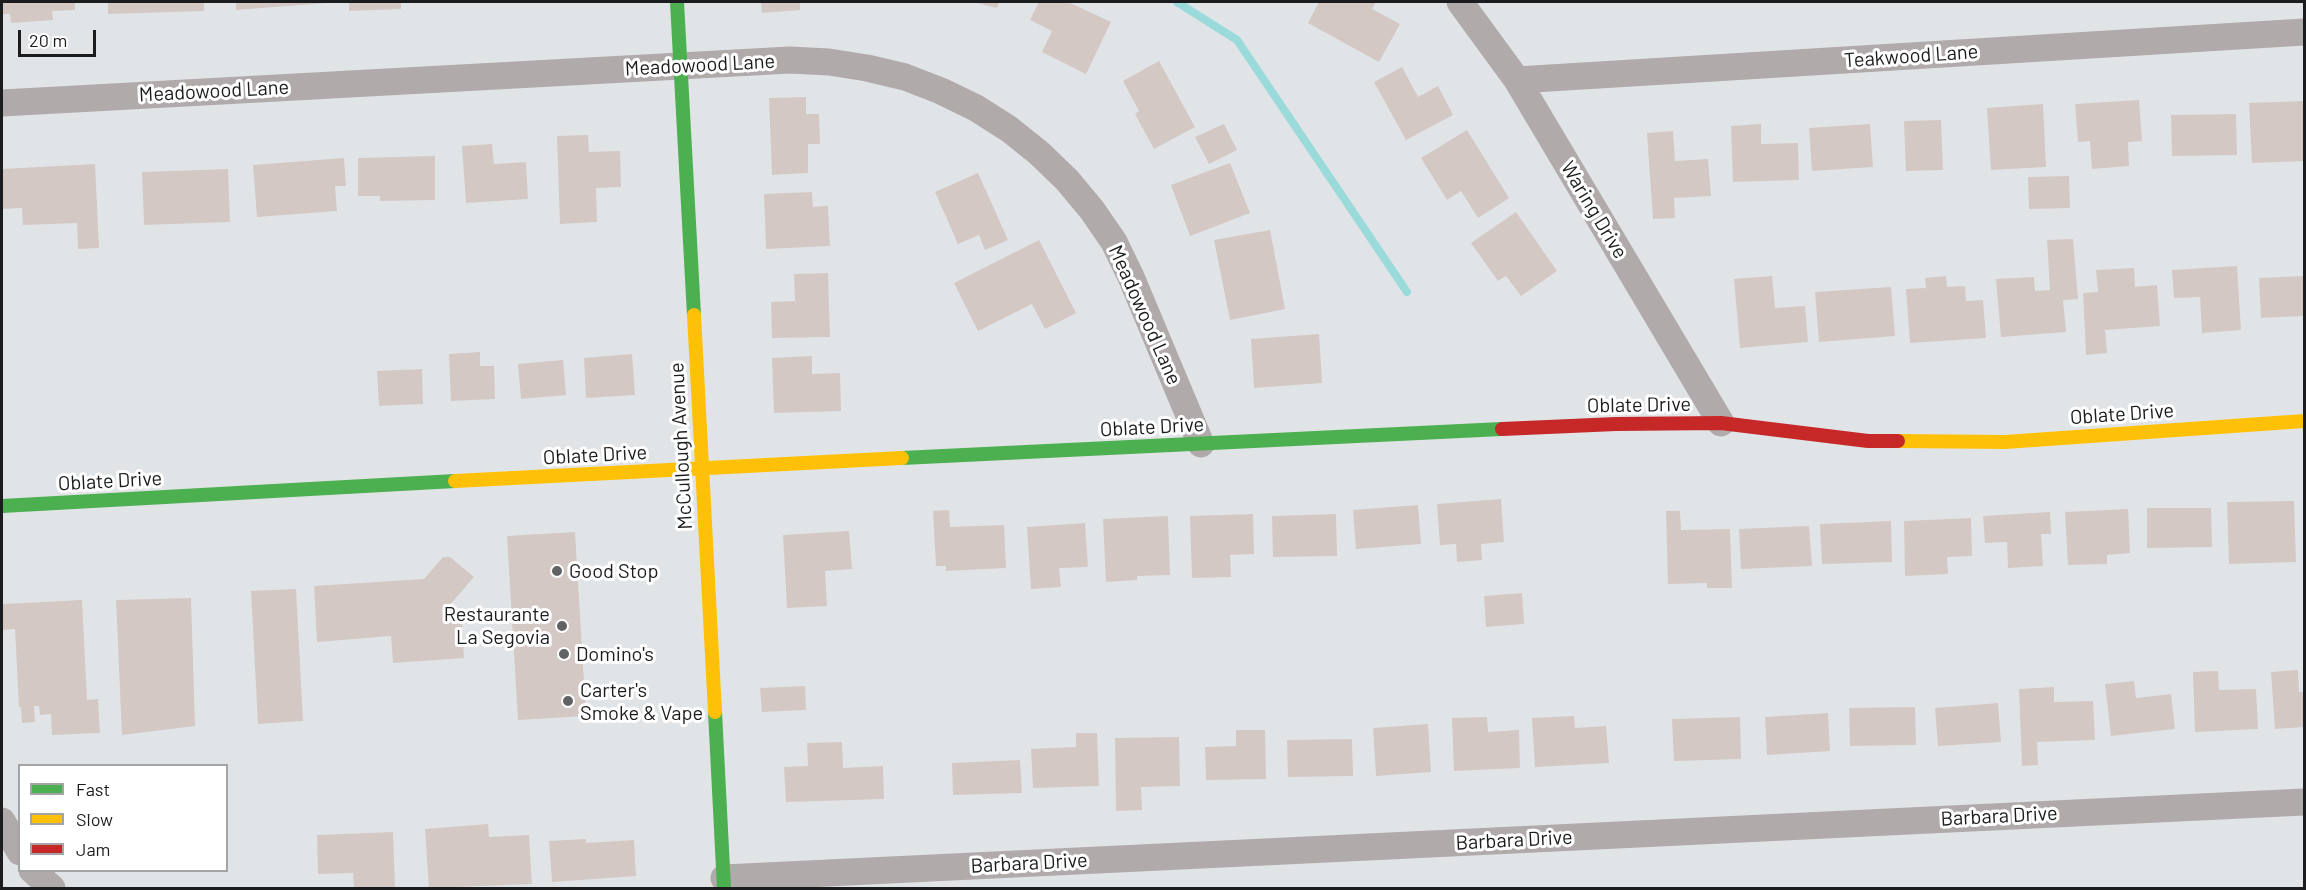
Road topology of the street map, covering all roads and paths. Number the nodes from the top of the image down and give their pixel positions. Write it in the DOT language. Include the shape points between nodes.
graph roads {
  1 [pos="677,2"];
  2 [pos="1460,2"];
  3 [pos="2304,32"];
  4 [pos="681,67"];
  5 [pos="1517,80"];
  6 [pos="2,103"];
  7 [pos="2304,420"];
  8 [pos="1721,423"];
  9 [pos="1201,444"];
  10 [pos="702,468"];
  11 [pos="2,506"];
  12 [pos="2304,802"];
  13 [pos="2,821"];
  14 [pos="18,849"];
  15 [pos="34,872"];
  16 [pos="724,883"];
  17 [pos="52,888"];
  1 -- 4 [label="street, McCullough Avenue"];
  2 -- 5 [label="street, Waring Drive"];
  3 -- 5 [label="street, Teakwood Lane"];
  4 -- 6 [label="street, Meadowood Lane"];
  4 -- 9 [label="street, Meadowood Lane" via="790,60 867,68 941,91 1009,129 1067,180 1114,242"];
  4 -- 10 [label="street, McCullough Avenue"];
  5 -- 8 [label="street, Waring Drive"];
  7 -- 8 [label="street, Oblate Drive" via="2005,442 1868,441"];
  8 -- 9 [label="street, Oblate Drive" via="1616,424"];
  9 -- 10 [label="street, Oblate Drive"];
  10 -- 11 [label="street, Oblate Drive"];
  10 -- 16 [label="street, McCullough Avenue"];
  12 -- 16 [label="street, Barbara Drive"];
  13 -- 14 [label="street"];
  15 -- 17 [label="street"];
}
